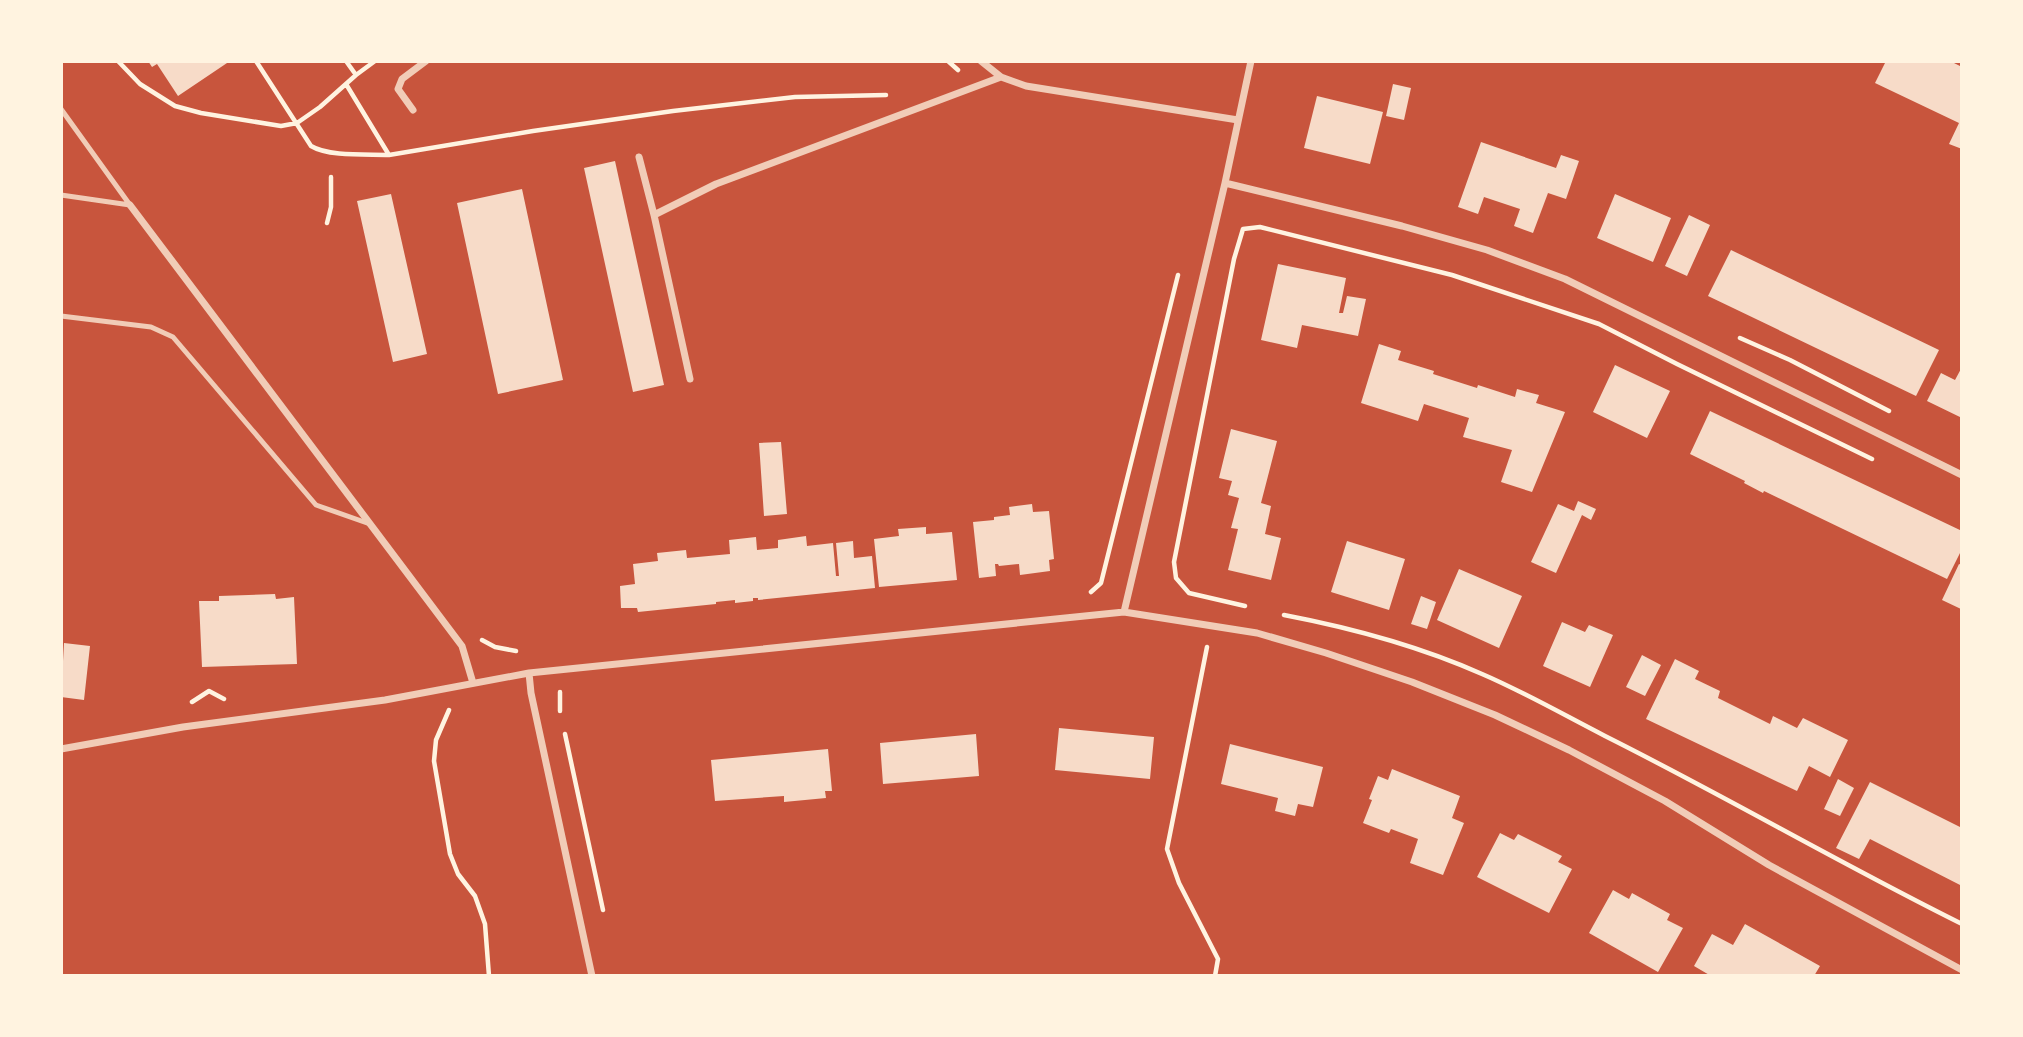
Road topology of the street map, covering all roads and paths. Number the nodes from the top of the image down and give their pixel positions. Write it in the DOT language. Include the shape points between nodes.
graph roads {
  1 [pos="118,61"];
  2 [pos="256,61"];
  3 [pos="346,61"];
  4 [pos="374,61"];
  5 [pos="426,61"];
  6 [pos="981,61"];
  7 [pos="1251,61"];
  8 [pos="961,73"];
  9 [pos="356,75"];
  10 [pos="949,77"];
  11 [pos="1001,77"];
  12 [pos="346,84"];
  13 [pos="888,95"];
  14 [pos="61,109"];
  15 [pos="413,110"];
  16 [pos="1238,120"];
  17 [pos="297,123"];
  18 [pos="389,155"];
  19 [pos="639,157"];
  20 [pos="331,177"];
  21 [pos="1225,183"];
  22 [pos="61,195"];
  23 [pos="130,205"];
  24 [pos="654,215"];
  25 [pos="327,223"];
  26 [pos="1181,263"];
  27 [pos="61,316"];
  28 [pos="690,379"];
  29 [pos="1877,461"];
  30 [pos="1962,475"];
  31 [pos="373,526"];
  32 [pos="1087,597"];
  33 [pos="1254,608"];
  34 [pos="1124,612"];
  35 [pos="1278,614"];
  36 [pos="462,646"];
  37 [pos="1208,647"];
  38 [pos="524,650"];
  39 [pos="560,670"];
  40 [pos="529,673"];
  41 [pos="473,683"];
  42 [pos="445,689"];
  43 [pos="232,703"];
  44 [pos="188,705"];
  45 [pos="562,720"];
  46 [pos="565,734"];
  47 [pos="61,749"];
  48 [pos="606,922"];
  49 [pos="1962,924"];
  50 [pos="1962,970"];
  51 [pos="489,976"];
  52 [pos="592,976"];
  53 [pos="1215,976"];
  1 -- 17 [label="path" via="140,84 175,106 281,126"];
  2 -- 17 [label="path"];
  3 -- 9 [label="path"];
  4 -- 9 [label="path"];
  5 -- 15 [label="street" via="402,79 398,89"];
  6 -- 11 [label="street"];
  7 -- 16 [label="street"];
  8 -- 10 [label="path"];
  9 -- 12 [label="path"];
  11 -- 16 [label="street" via="1026,86"];
  11 -- 24 [label="street" via="716,184"];
  12 -- 17 [label="path"];
  12 -- 18 [label="path"];
  13 -- 18 [label="path" via="795,97 673,111"];
  14 -- 23 [label="lane"];
  16 -- 21 [label="street"];
  17 -- 18 [label="path" via="320,151"];
  19 -- 24 [label="street"];
  20 -- 25 [label="path"];
  21 -- 30 [label="street" via="1487,250 1565,279"];
  21 -- 34 [label="street"];
  22 -- 23 [label="lane"];
  23 -- 31 [label="street"];
  24 -- 28 [label="street"];
  26 -- 32 [label="path" via="1101,583"];
  27 -- 31 [label="lane" via="151,327 173,337 317,505"];
  29 -- 33 [label="path" via="1599,324 1452,275 1260,227 1243,229 1174,562 1176,578 1189,593"];
  31 -- 36 [label="street"];
  34 -- 39 [label="street"];
  34 -- 50 [label="street" via="1257,633 1412,682 1495,715 1665,801 1769,865"];
  35 -- 49 [label="path" via="1412,647 1482,674"];
  36 -- 38 [label="path" via="481,639 495,647"];
  36 -- 41 [label="street"];
  37 -- 53 [label="path" via="1167,849 1218,960"];
  39 -- 40 [label="street"];
  39 -- 45 [label="path"];
  40 -- 41 [label="street"];
  40 -- 52 [label="street"];
  41 -- 42 [label="street"];
  42 -- 47 [label="street"];
  42 -- 51 [label="path" via="450,708 436,740 434,761 450,854 475,896 485,924"];
  43 -- 44 [label="path" via="209,691"];
  46 -- 48 [label="path"];
}
